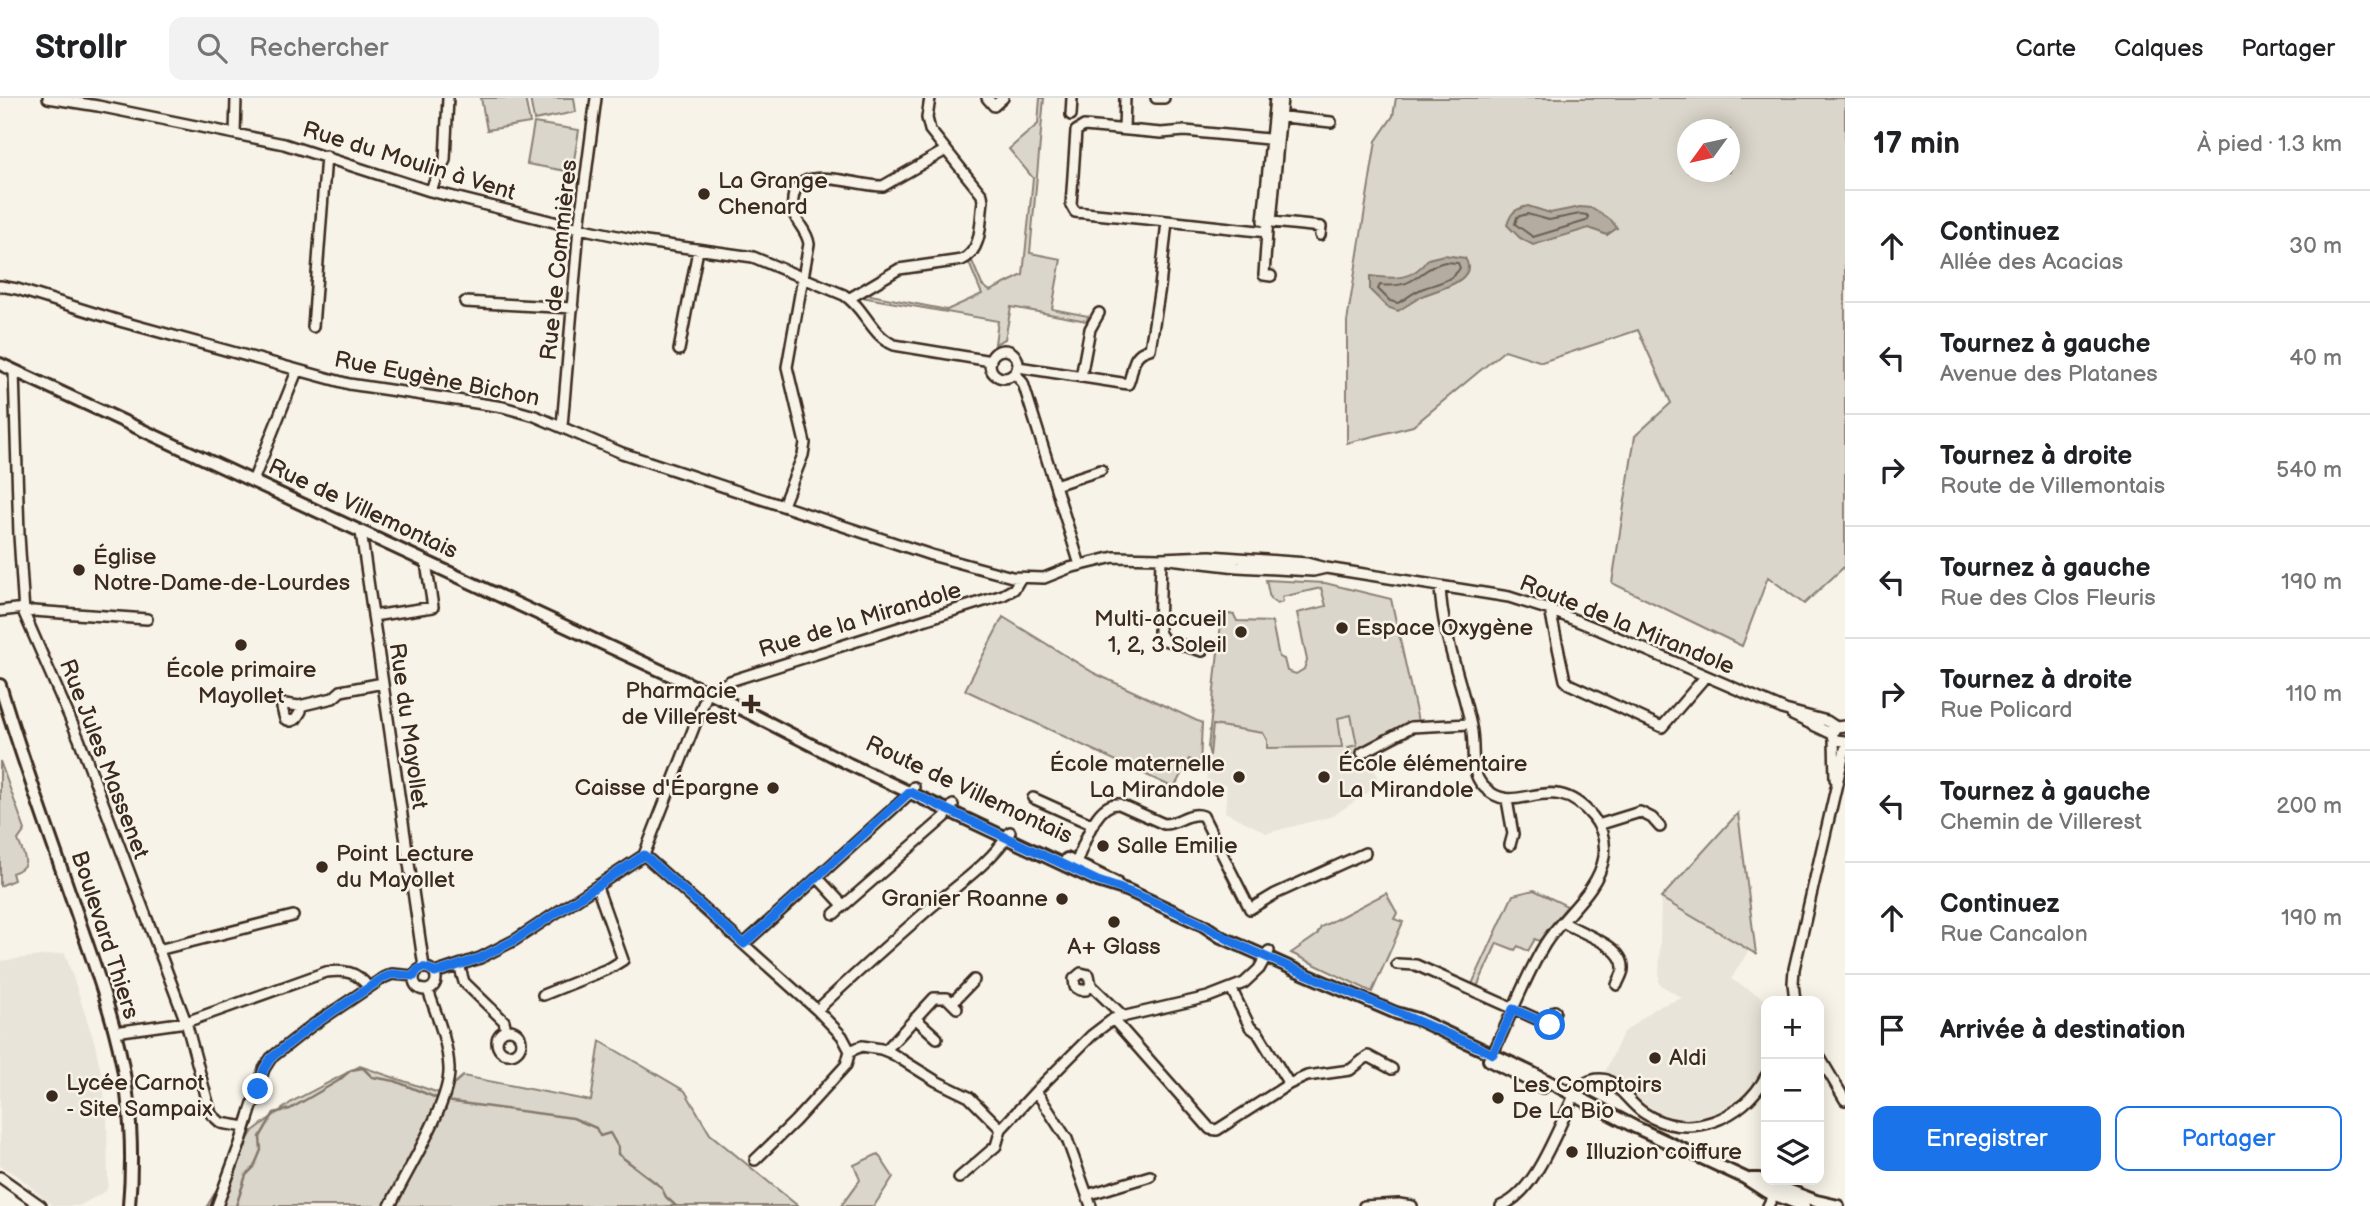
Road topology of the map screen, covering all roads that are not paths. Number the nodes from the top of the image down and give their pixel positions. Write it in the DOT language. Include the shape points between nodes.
graph roads {
  1 [pos="48,98"];
  2 [pos="236,98"];
  3 [pos="448,98"];
  4 [pos="596,98"];
  5 [pos="930,98"];
  6 [pos="986,98"];
  7 [pos="1003,98"];
  8 [pos="1072,98"];
  9 [pos="1125,98"];
  10 [pos="1156,98"];
  11 [pos="1164,98"];
  12 [pos="1275,98"];
  13 [pos="1282,98"];
  14 [pos="98,102"];
  15 [pos="1071,115"];
  16 [pos="1277,117"];
  17 [pos="1331,122"];
  18 [pos="1124,129"];
  19 [pos="235,135"];
  20 [pos="1275,140"];
  21 [pos="946,150"];
  22 [pos="326,156"];
  23 [pos="430,191"];
  24 [pos="1167,221"];
  25 [pos="1267,224"];
  26 [pos="579,228"];
  27 [pos="1320,235"];
  28 [pos="698,250"];
  29 [pos="1271,276"];
  30 [pos="803,277"];
  31 [pos="0,286"];
  32 [pos="850,298"];
  33 [pos="465,302"];
  34 [pos="573,308"];
  35 [pos="1099,313"];
  36 [pos="313,327"];
  37 [pos="679,350"];
  38 [pos="990,361"];
  39 [pos="0,364"];
  40 [pos="14,371"];
  41 [pos="297,371"];
  42 [pos="1017,371"];
  43 [pos="1081,377"];
  44 [pos="562,426"];
  45 [pos="1101,470"];
  46 [pos="253,481"];
  47 [pos="1055,485"];
  48 [pos="783,505"];
  49 [pos="361,532"];
  50 [pos="1161,558"];
  51 [pos="426,563"];
  52 [pos="1080,565"];
  53 [pos="1020,579"];
  54 [pos="1440,586"];
  55 [pos="24,610"];
  56 [pos="1550,610"];
  57 [pos="0,611"];
  58 [pos="373,616"];
  59 [pos="147,619"];
  60 [pos="1202,651"];
  61 [pos="1706,676"];
  62 [pos="383,683"];
  63 [pos="0,685"];
  64 [pos="707,694"];
  65 [pos="299,706"];
  66 [pos="1470,724"];
  67 [pos="1837,731"];
  68 [pos="1845,741"];
  69 [pos="1845,749"];
  70 [pos="1362,753"];
  71 [pos="1836,783"];
  72 [pos="912,790"];
  73 [pos="1033,798"];
  74 [pos="1507,800"];
  75 [pos="951,808"];
  76 [pos="1093,825"];
  77 [pos="1598,825"];
  78 [pos="1660,827"];
  79 [pos="1008,835"];
  80 [pos="1510,845"];
  81 [pos="1365,853"];
  82 [pos="644,855"];
  83 [pos="1075,866"];
  84 [pos="818,878"];
  85 [pos="597,887"];
  86 [pos="843,905"];
  87 [pos="834,914"];
  88 [pos="293,916"];
  89 [pos="1563,922"];
  90 [pos="744,944"];
  91 [pos="158,950"];
  92 [pos="1268,954"];
  93 [pos="1397,964"];
  94 [pos="458,965"];
  95 [pos="424,967"];
  96 [pos="435,973"];
  97 [pos="414,976"];
  98 [pos="974,980"];
  99 [pos="1091,985"];
  100 [pos="1616,985"];
  101 [pos="368,987"];
  102 [pos="1231,988"];
  103 [pos="428,990"];
  104 [pos="542,995"];
  105 [pos="1794,996"];
  106 [pos="1513,1009"];
  107 [pos="817,1010"];
  108 [pos="1555,1011"];
  109 [pos="1124,1017"];
  110 [pos="915,1018"];
  111 [pos="1113,1019"];
  112 [pos="186,1022"];
  113 [pos="506,1030"];
  114 [pos="116,1032"];
  115 [pos="937,1038"];
  116 [pos="886,1050"];
  117 [pos="850,1051"];
  118 [pos="1491,1058"];
  119 [pos="1821,1059"];
  120 [pos="1392,1069"];
  121 [pos="1289,1084"];
  122 [pos="1761,1085"];
  123 [pos="1036,1091"];
  124 [pos="1573,1098"];
  125 [pos="1845,1100"];
  126 [pos="245,1127"];
  127 [pos="1002,1129"];
  128 [pos="755,1160"];
  129 [pos="1150,1176"];
  130 [pos="0,1177"];
  131 [pos="959,1178"];
  132 [pos="1745,1178"];
  133 [pos="1087,1195"];
  134 [pos="1773,1199"];
  135 [pos="1816,1201"];
  136 [pos="41,1206"];
  137 [pos="128,1206"];
  138 [pos="217,1206"];
  139 [pos="390,1206"];
  140 [pos="1091,1206"];
  141 [pos="1364,1206"];
  142 [pos="1412,1206"];
  143 [pos="1501,1206"];
  144 [pos="1804,1206"];
  145 [pos="1838,1206"];
  1 -- 14 [label="street, Rue du Moulin à Vent"];
  2 -- 19 [label="street"];
  3 -- 23 [label="street" via="445,160"];
  4 -- 26 [label="street, Rue de Commières"];
  5 -- 21 [label="street" via="927,124"];
  6 -- 7 [label="street" via="994,106"];
  8 -- 15 [label="street"];
  9 -- 18 [label="street"];
  10 -- 11 [label="street"];
  12 -- 16 [label="street"];
  13 -- 16 [label="street"];
  14 -- 19 [label="street, Rue du Moulin à Vent"];
  16 -- 17 [label="street"];
  16 -- 20 [label="street"];
  18 -- 20 [label="street"];
  18 -- 24 [label="street" via="1084,125 1076,131 1071,205 1075,212"];
  19 -- 22 [label="street, Rue du Moulin à Vent"];
  20 -- 25 [label="street"];
  21 -- 30 [label="street" via="883,186 820,177 803,182 793,209 808,235"];
  21 -- 32 [label="street" via="982,195 974,252 954,262 899,269"];
  22 -- 23 [label="street, Rue du Moulin à Vent"];
  22 -- 36 [label="street"];
  23 -- 26 [label="street, Rue du Moulin à Vent"];
  24 -- 25 [label="street"];
  24 -- 43 [label="street" via="1150,349 1135,358 1128,384"];
  25 -- 27 [label="street" via="1321,227"];
  25 -- 29 [label="street" via="1264,275"];
  26 -- 28 [label="street, Rue du Moulin à Vent"];
  26 -- 34 [label="street, Rue de Commières"];
  28 -- 30 [label="street, Rue du Moulin à Vent" via="762,260"];
  28 -- 37 [label="street"];
  30 -- 32 [label="street, Rue du Moulin à Vent"];
  30 -- 48 [label="street" via="787,367 805,443"];
  31 -- 41 [label="street, Rue Eugène Bichon"];
  32 -- 38 [label="street" via="880,337 894,345"];
  33 -- 34 [label="street"];
  34 -- 44 [label="street, Rue de Commières"];
  35 -- 43 [label="street" via="1090,329"];
  38 -- 42 [label="street" via="998,377 1007,379"];
  38 -- 42 [label="street" via="996,353 1010,351 1017,358"];
  39 -- 40 [label="main road, Rue de Villemontais"];
  40 -- 46 [label="main road, Rue de Villemontais"];
  40 -- 55 [label="street, Rue Jules Massenet"];
  41 -- 44 [label="street, Rue Eugène Bichon" via="349,384 503,407"];
  41 -- 46 [label="street"];
  42 -- 43 [label="street"];
  42 -- 47 [label="street"];
  44 -- 48 [label="street, Rue Eugène Bichon" via="622,453"];
  45 -- 47 [label="street"];
  46 -- 49 [label="main road, Rue de Villemontais"];
  47 -- 52 [label="street"];
  48 -- 53 [label="street, Rue Eugène Bichon" via="931,555"];
  49 -- 51 [label="main road, Rue de Villemontais"];
  49 -- 58 [label="street, Rue du Mayollet"];
  50 -- 52 [label="street, Route de la Mirandole" via="1114,557"];
  50 -- 54 [label="street, Route de la Mirandole" via="1314,571 1326,568"];
  50 -- 60 [label="street" via="1159,632 1164,640"];
  51 -- 58 [label="street" via="433,607"];
  51 -- 64 [label="main road, Rue de Villemontais"];
  52 -- 53 [label="street, Route de la Mirandole" via="1044,578"];
  53 -- 64 [label="street, Rue de la Mirandole" via="1003,595 730,681"];
  54 -- 56 [label="street, Route de la Mirandole" via="1509,597"];
  54 -- 66 [label="street" via="1441,612"];
  55 -- 57 [label="street"];
  55 -- 59 [label="street"];
  55 -- 91 [label="street, Rue Jules Massenet" via="79,739"];
  56 -- 61 [label="street, Route de la Mirandole"];
  56 -- 61 [label="street" via="1565,680 1662,727"];
  58 -- 62 [label="street, Rue du Mayollet"];
  61 -- 67 [label="street, Route de la Mirandole" via="1785,710 1827,721"];
  62 -- 65 [label="street"];
  62 -- 95 [label="street, Rue du Mayollet"];
  63 -- 114 [label="main road, Boulevard Thiers"];
  64 -- 72 [label="main road, Route de Villemontais"];
  64 -- 82 [label="street"];
  66 -- 70 [label="street" via="1411,727"];
  66 -- 74 [label="street" via="1476,777 1492,794"];
  67 -- 68 [label="street, Route de la Mirandole" via="1840,743"];
  67 -- 71 [label="street"];
  69 -- 71 [label="street"];
  71 -- 105 [label="street" via="1794,969"];
  72 -- 75 [label="main road, Route de Villemontais"];
  72 -- 84 [label="street"];
  73 -- 76 [label="street"];
  74 -- 77 [label="street" via="1545,792 1565,795 1587,809"];
  74 -- 80 [label="street" via="1513,834"];
  75 -- 79 [label="main road, Route de Villemontais"];
  75 -- 86 [label="street"];
  76 -- 81 [label="street" via="1103,809 1114,803 1164,824 1201,814 1250,909"];
  76 -- 83 [label="street"];
  77 -- 78 [label="street" via="1640,812"];
  77 -- 89 [label="street" via="1604,840 1599,872"];
  79 -- 83 [label="main road, Route de Villemontais"];
  79 -- 107 [label="street" via="969,876"];
  82 -- 85 [label="street"];
  82 -- 90 [label="street"];
  83 -- 92 [label="main road, Route de Villemontais" via="1107,877 1222,937"];
  84 -- 86 [label="street"];
  84 -- 90 [label="street"];
  85 -- 94 [label="street" via="515,940"];
  85 -- 104 [label="street" via="623,960"];
  86 -- 87 [label="street"];
  88 -- 91 [label="street"];
  89 -- 100 [label="street" via="1610,946 1620,957 1623,969"];
  89 -- 106 [label="street" via="1545,944"];
  90 -- 107 [label="street"];
  91 -- 112 [label="street, Rue Jules Massenet"];
  92 -- 102 [label="street" via="1244,983"];
  92 -- 118 [label="main road, Route de Villemontais" via="1300,965 1315,977"];
  93 -- 106 [label="street" via="1416,965"];
  94 -- 96 [label="street"];
  94 -- 113 [label="street" via="464,982 504,1021"];
  95 -- 96 [label="street"];
  95 -- 97 [label="street"];
  96 -- 103 [label="street" via="435,984"];
  97 -- 101 [label="street" via="392,974"];
  97 -- 103 [label="street" via="419,989"];
  98 -- 110 [label="street" via="955,1005 934,998"];
  99 -- 109 [label="street"];
  101 -- 112 [label="street" via="346,970 326,972"];
  101 -- 126 [label="street" via="271,1058"];
  102 -- 109 [label="street"];
  102 -- 121 [label="street" via="1250,1027"];
  103 -- 139 [label="street" via="449,1068 446,1094"];
  106 -- 108 [label="street" via="1550,1025"];
  106 -- 118 [label="street"];
  107 -- 117 [label="street"];
  109 -- 111 [label="street"];
  110 -- 115 [label="street"];
  110 -- 116 [label="street"];
  111 -- 121 [label="street" via="1210,1129 1217,1130"];
  111 -- 123 [label="street"];
  112 -- 114 [label="street"];
  112 -- 126 [label="street, Rue Jules Massenet" via="211,1114 221,1123"];
  114 -- 137 [label="main road, Boulevard Thiers" via="131,1130"];
  116 -- 117 [label="street" via="862,1046"];
  116 -- 127 [label="street" via="969,1097"];
  117 -- 128 [label="street" via="846,1065"];
  118 -- 124 [label="main road, Route de Villemontais"];
  119 -- 125 [label="street"];
  120 -- 121 [label="street" via="1368,1056 1350,1070 1307,1076"];
  122 -- 124 [label="street" via="1738,1110 1695,1126 1678,1126 1647,1115 1607,1080 1586,1082"];
  123 -- 127 [label="street"];
  123 -- 133 [label="street" via="1067,1139"];
  124 -- 132 [label="main road, Route de Villemontais"];
  124 -- 143 [label="street" via="1535,1176"];
  126 -- 138 [label="street"];
  127 -- 131 [label="street" via="996,1146"];
  129 -- 133 [label="street"];
  130 -- 136 [label="street"];
  132 -- 134 [label="main road"];
  132 -- 135 [label="main road"];
  133 -- 140 [label="street"];
  134 -- 135 [label="street" via="1780,1192"];
  134 -- 144 [label="main road"];
  135 -- 145 [label="main road"];
  141 -- 142 [label="street"];
}
